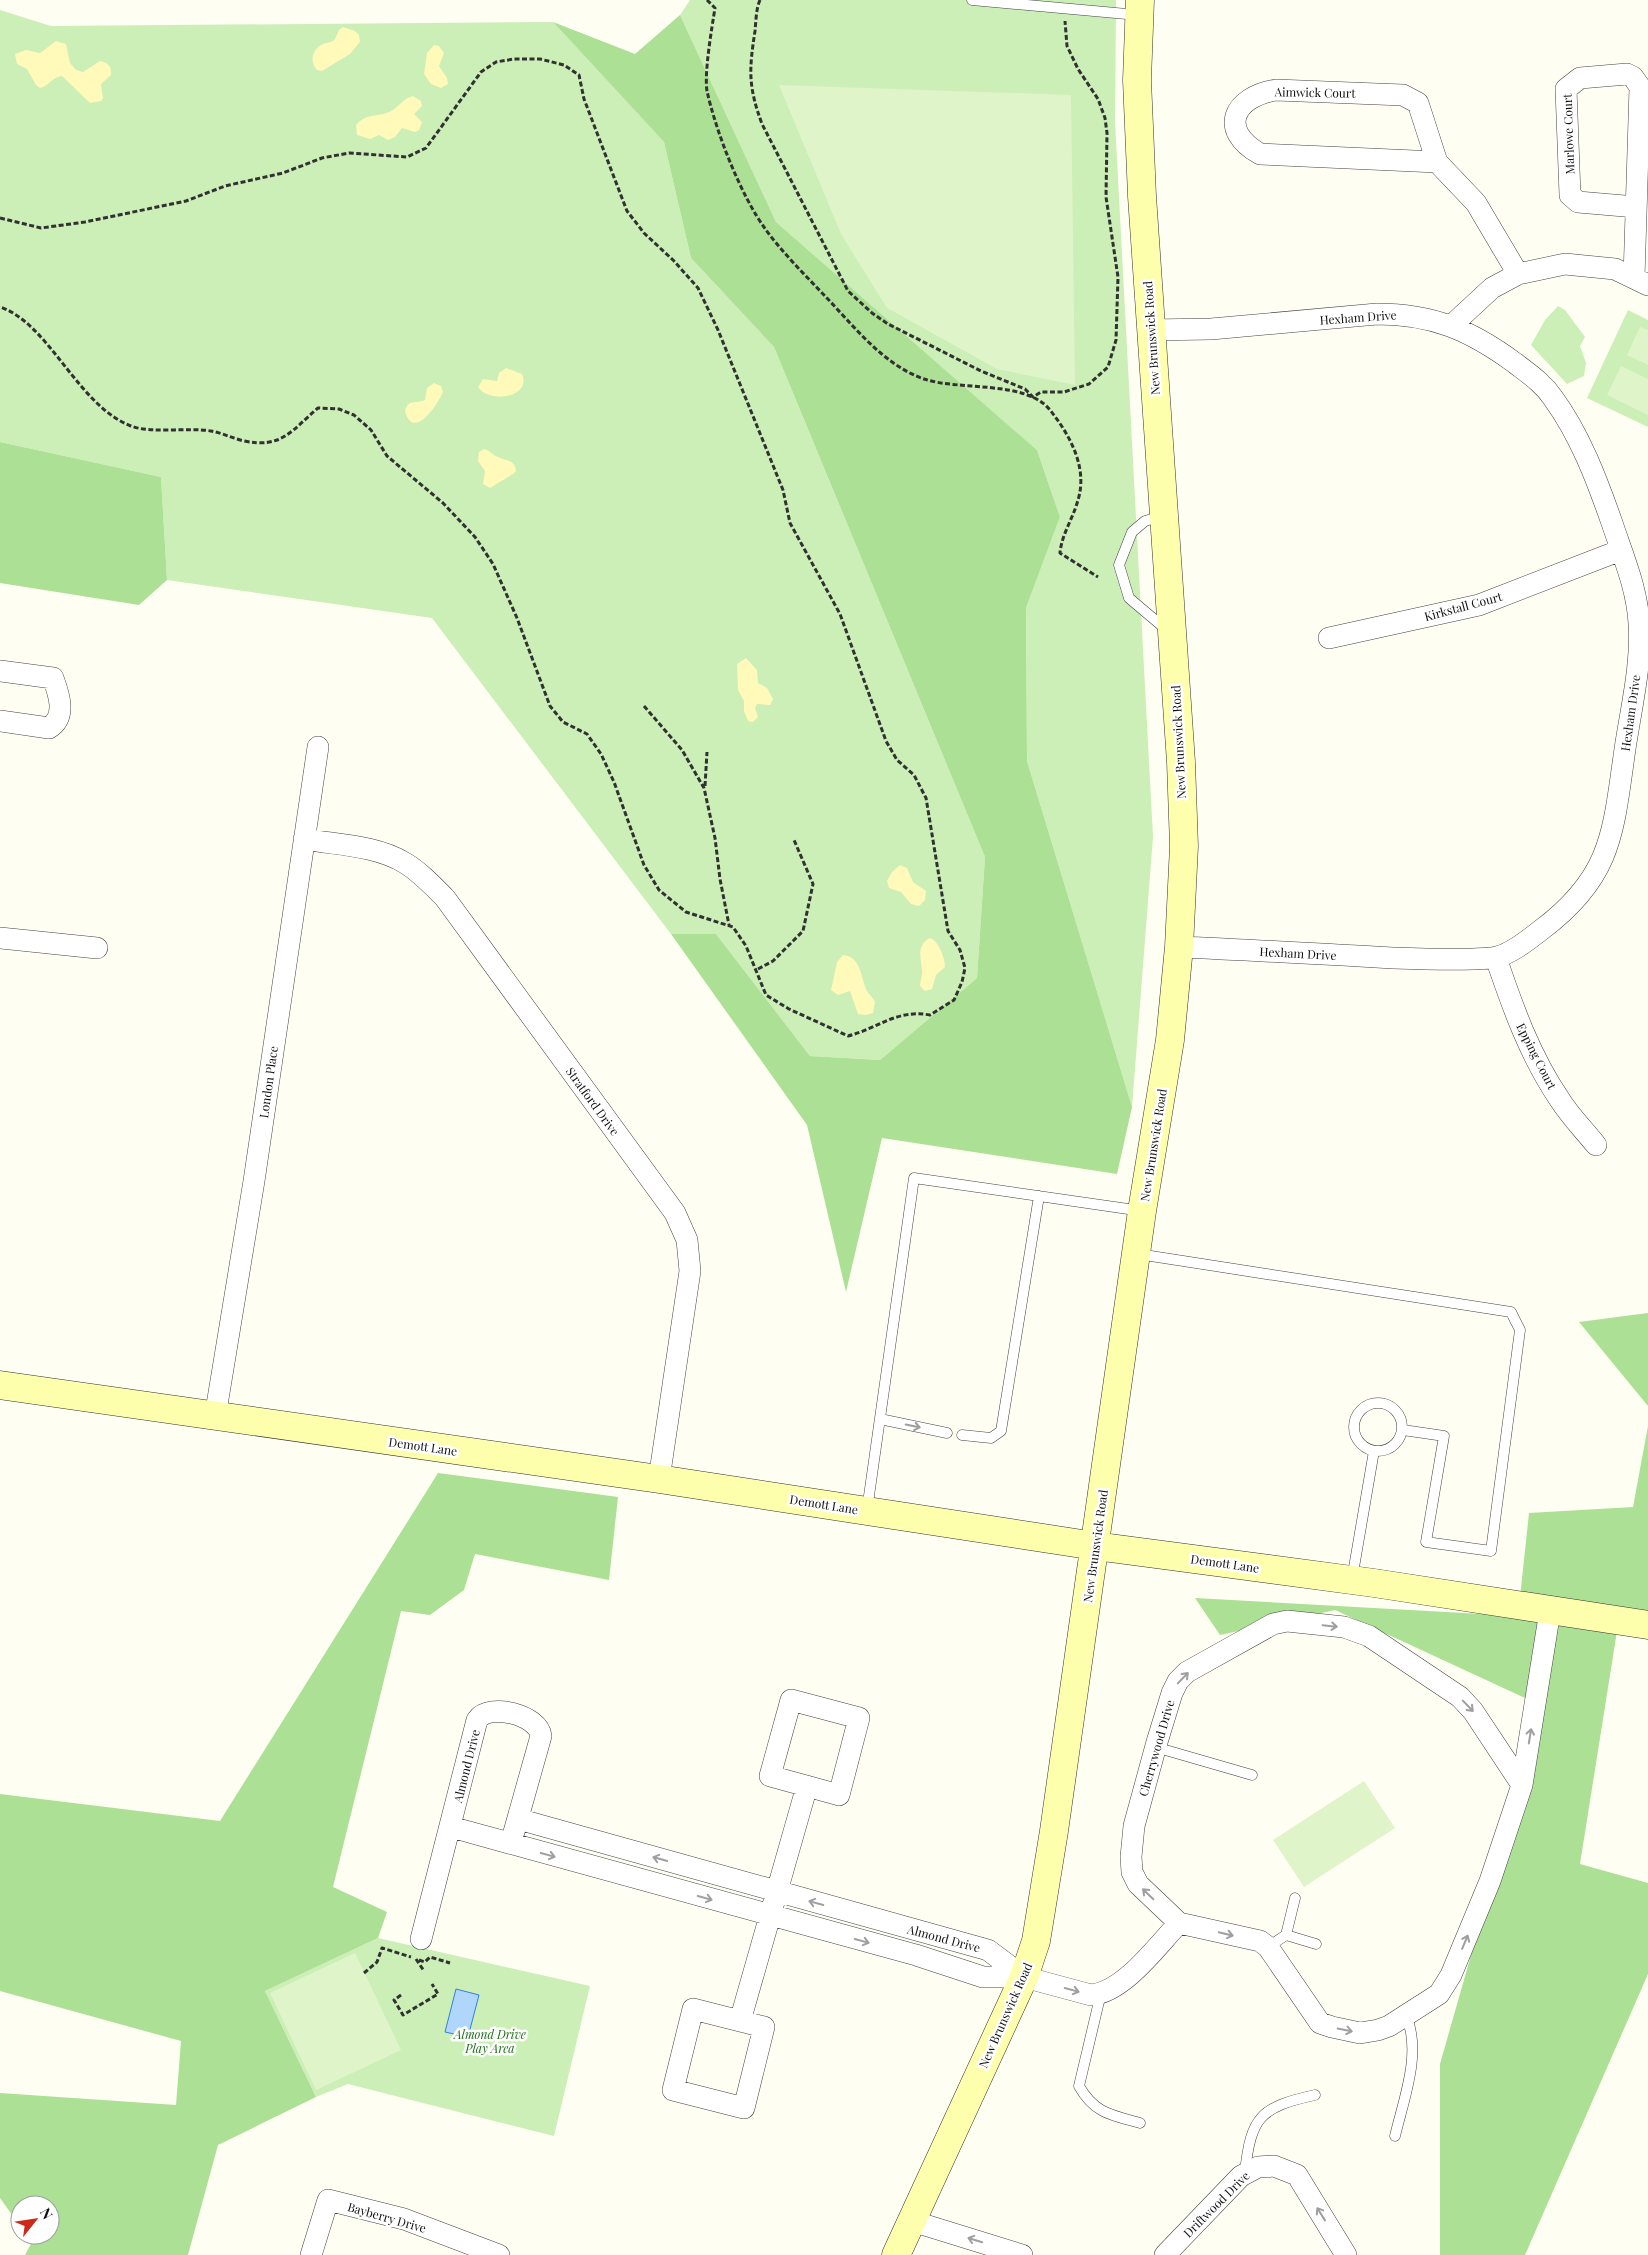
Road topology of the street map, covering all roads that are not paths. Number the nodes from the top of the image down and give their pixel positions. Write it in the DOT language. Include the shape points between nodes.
graph roads {
  1 [pos="972,0"];
  2 [pos="1140,7"];
  3 [pos="1437,162"];
  4 [pos="1636,207"];
  5 [pos="1518,274"];
  6 [pos="1641,282"];
  7 [pos="1451,326"];
  8 [pos="1150,330"];
  9 [pos="1163,515"];
  10 [pos="1621,550"];
  11 [pos="1171,633"];
  12 [pos="1329,638"];
  13 [pos="0,671"];
  14 [pos="0,721"];
  15 [pos="318,747"];
  16 [pos="304,839"];
  17 [pos="0,938"];
  18 [pos="1180,947"];
  19 [pos="97,948"];
  20 [pos="1496,958"];
  21 [pos="1596,1145"];
  22 [pos="1039,1196"];
  23 [pos="1142,1211"];
  24 [pos="1137,1254"];
  25 [pos="0,1385"];
  26 [pos="215,1417"];
  27 [pos="880,1419"];
  28 [pos="1403,1430"];
  29 [pos="947,1433"];
  30 [pos="962,1435"];
  31 [pos="1374,1451"];
  32 [pos="659,1479"];
  33 [pos="867,1511"];
  34 [pos="1095,1546"];
  35 [pos="1352,1580"];
  36 [pos="1550,1611"];
  37 [pos="1648,1625"];
  38 [pos="1155,1747"];
  39 [pos="1252,1775"];
  40 [pos="1522,1785"];
  41 [pos="807,1786"];
  42 [pos="518,1819"];
  43 [pos="451,1827"];
  44 [pos="510,1845"];
  45 [pos="776,1892"];
  46 [pos="1295,1898"];
  47 [pos="768,1916"];
  48 [pos="1179,1923"];
  49 [pos="1286,1935"];
  50 [pos="421,1939"];
  51 [pos="1316,1944"];
  52 [pos="1268,1947"];
  53 [pos="1024,1977"];
  54 [pos="1101,1993"];
  55 [pos="1406,2015"];
  56 [pos="740,2021"];
  57 [pos="1315,2095"];
  58 [pos="1140,2123"];
  59 [pos="1395,2136"];
  60 [pos="1245,2172"];
  61 [pos="912,2221"];
  62 [pos="311,2255"];
  63 [pos="499,2255"];
  64 [pos="896,2255"];
  65 [pos="1022,2255"];
  66 [pos="1165,2255"];
  67 [pos="1346,2255"];
  1 -- 2 [label="lane"];
  2 -- 8 [label="street, New Brunswick Road" via="1137,80"];
  3 -- 3 [label="street, Aimwick Court" via="1418,103 1403,95 1276,90 1246,101 1234,114 1237,136 1260,154"];
  3 -- 5 [label="street, Aimwick Court" via="1476,203"];
  4 -- 4 [label="street, Marlowe Court" via="1640,86 1634,77 1626,74 1580,78 1566,89 1570,195 1578,202"];
  4 -- 6 [label="street, Marlowe Court"];
  5 -- 6 [label="street" via="1565,264 1615,269"];
  5 -- 7 [label="street" via="1492,288"];
  7 -- 8 [label="street, Hexham Drive" via="1402,314 1377,314 1211,329"];
  7 -- 10 [label="street, Hexham Drive" via="1485,341 1538,381 1553,397 1598,484"];
  8 -- 9 [label="street, New Brunswick Road"];
  9 -- 11 [label="street, New Brunswick Road"];
  9 -- 11 [label="lane" via="1145,521 1132,532 1119,565 1129,598"];
  10 -- 12 [label="street, Kirkstall Court" via="1479,605"];
  10 -- 20 [label="street, Hexham Drive" via="1636,594 1638,654 1616,816 1607,849 1596,874 1562,913 1528,940"];
  11 -- 18 [label="street, New Brunswick Road" via="1184,846"];
  13 -- 14 [label="street" via="53,678 61,698 55,725 49,728"];
  15 -- 16 [label="street, London Place"];
  16 -- 26 [label="street, London Place" via="254,1181"];
  16 -- 32 [label="street, Stratford Drive" via="380,852 403,861 445,898 675,1213 687,1240 690,1271"];
  17 -- 19 [label="street"];
  18 -- 20 [label="street, Hexham Drive" via="1439,960"];
  18 -- 23 [label="street, New Brunswick Road" via="1170,1040"];
  20 -- 21 [label="street, Epping Court" via="1536,1061 1561,1101"];
  22 -- 23 [label="lane"];
  22 -- 27 [label="lane" via="914,1178"];
  22 -- 30 [label="lane" via="1001,1431 991,1438"];
  23 -- 24 [label="street, New Brunswick Road"];
  24 -- 28 [label="lane" via="1511,1312 1520,1330 1491,1551 1426,1542 1444,1436"];
  24 -- 34 [label="street, New Brunswick Road"];
  25 -- 26 [label="street, Demott Lane"];
  26 -- 32 [label="street, Demott Lane"];
  27 -- 29 [label="lane, one-way"];
  27 -- 33 [label="lane"];
  28 -- 31 [label="lane" via="1396,1444"];
  28 -- 31 [label="lane" via="1394,1408 1379,1402 1364,1407 1358,1413 1354,1428 1360,1443"];
  31 -- 35 [label="lane"];
  32 -- 33 [label="street, Demott Lane"];
  33 -- 34 [label="street, Demott Lane"];
  34 -- 35 [label="street, Demott Lane"];
  34 -- 53 [label="street, New Brunswick Road" via="1038,1932"];
  35 -- 36 [label="street, Demott Lane"];
  36 -- 37 [label="street, Demott Lane"];
  40 -- 36 [label="street, one-way"];
  38 -- 39 [label="lane"];
  38 -- 40 [label="street, Cherrywood Drive, one-way" via="1172,1693 1187,1672 1273,1624 1287,1621 1344,1627 1369,1636 1460,1697 1473,1711"];
  48 -- 38 [label="street, Cherrywood Drive, one-way" via="1138,1884 1132,1872 1134,1826"];
  55 -- 40 [label="street, one-way" via="1439,1994 1451,1975 1490,1881"];
  41 -- 41 [label="street" via="838,1795 859,1718 791,1700 770,1776"];
  41 -- 45 [label="street"];
  42 -- 43 [label="street, Almond Drive" via="540,1731 531,1720 495,1710 481,1714 477,1720"];
  42 -- 44 [label="street, Almond Drive"];
  45 -- 42 [label="street, Almond Drive, one-way"];
  43 -- 44 [label="street, Almond Drive"];
  43 -- 50 [label="street, Almond Drive"];
  44 -- 47 [label="street, Almond Drive, one-way"];
  45 -- 47 [label="street"];
  53 -- 45 [label="street, Almond Drive, one-way" via="988,1950"];
  46 -- 49 [label="lane"];
  47 -- 53 [label="street, Almond Drive, one-way" via="916,1955 983,1977"];
  47 -- 56 [label="street"];
  48 -- 52 [label="street, one-way" via="1260,1941"];
  48 -- 54 [label="street" via="1122,1982"];
  49 -- 51 [label="lane"];
  49 -- 52 [label="lane"];
  52 -- 55 [label="street, one-way" via="1320,2023 1360,2033 1384,2028"];
  53 -- 54 [label="street, one-way" via="1091,1995"];
  53 -- 61 [label="street, New Brunswick Road"];
  54 -- 58 [label="lane" via="1078,2086 1086,2099 1105,2114"];
  55 -- 59 [label="lane" via="1410,2025 1411,2065"];
  56 -- 56 [label="street" via="693,2009 672,2090 744,2108 764,2027"];
  57 -- 60 [label="lane" via="1288,2101 1262,2114 1248,2139"];
  60 -- 66 [label="street, Driftwood Drive"];
  67 -- 60 [label="street, Driftwood Drive, one-way" via="1297,2175 1274,2166"];
  61 -- 64 [label="street, New Brunswick Road"];
  65 -- 61 [label="street, one-way"];
  62 -- 63 [label="street, Bayberry Drive" via="328,2200 404,2219"];
}
